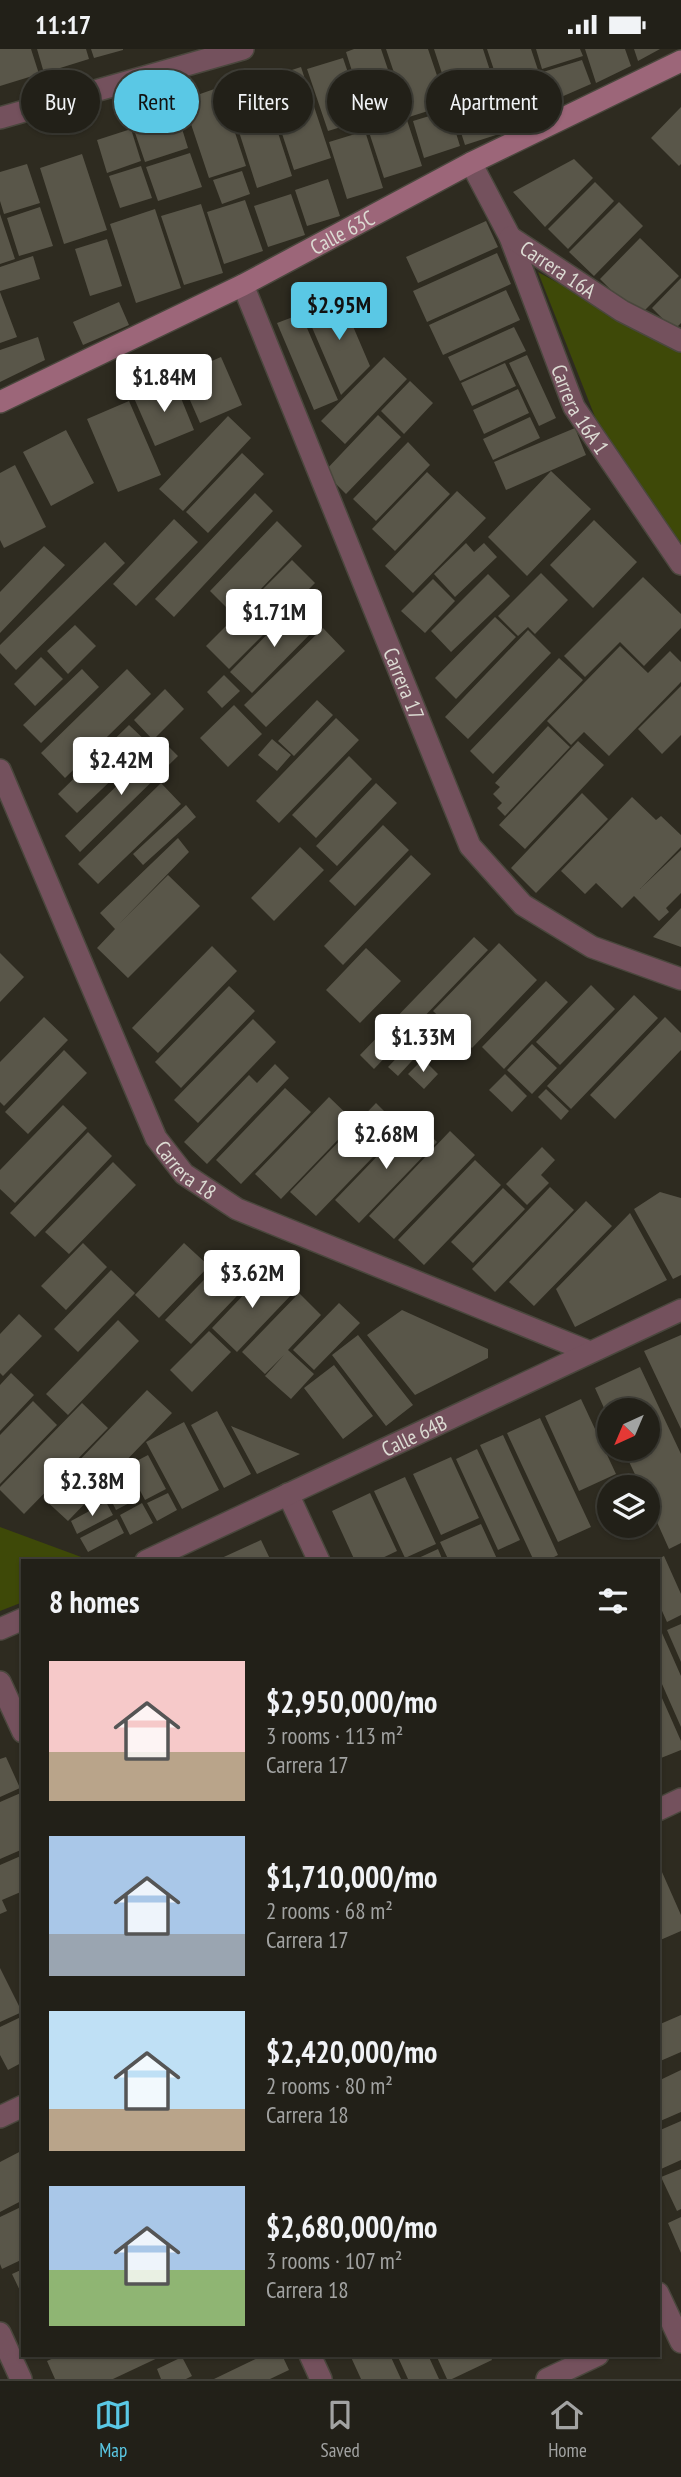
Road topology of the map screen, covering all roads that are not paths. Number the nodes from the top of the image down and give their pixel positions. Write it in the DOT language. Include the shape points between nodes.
graph roads {
  1 [pos="243,49"];
  2 [pos="681,61"];
  3 [pos="0,118"];
  4 [pos="471,163"];
  5 [pos="510,237"];
  6 [pos="243,285"];
  7 [pos="681,341"];
  8 [pos="0,401"];
  9 [pos="681,564"];
  10 [pos="0,770"];
  11 [pos="681,979"];
  12 [pos="681,1310"];
  13 [pos="590,1352"];
  14 [pos="288,1494"];
  15 [pos="150,1559"];
  16 [pos="318,1559"];
  17 [pos="21,1620"];
  18 [pos="0,1629"];
  19 [pos="0,1682"];
  20 [pos="21,1728"];
  21 [pos="681,1800"];
  22 [pos="660,1809"];
  23 [pos="21,2107"];
  24 [pos="0,2117"];
  25 [pos="660,2298"];
  26 [pos="670,2321"];
  27 [pos="0,2333"];
  28 [pos="681,2342"];
  29 [pos="311,2357"];
  30 [pos="593,2357"];
  31 [pos="21,2379"];
  32 [pos="321,2379"];
  33 [pos="547,2379"];
  1 -- 3 [label="street"];
  2 -- 4 [label="street, Calle 63C"];
  4 -- 5 [label="street, Carrera 16A"];
  4 -- 6 [label="street, Calle 63C"];
  5 -- 7 [label="street, Carrera 16A" via="622,311"];
  5 -- 9 [label="street, Carrera 16A 1" via="574,408"];
  6 -- 8 [label="street, Calle 63C"];
  6 -- 11 [label="street, Carrera 17" via="470,846 523,905 592,947"];
  10 -- 13 [label="street, Carrera 18" via="156,1138 184,1174 237,1209"];
  12 -- 13 [label="street, Calle 64B"];
  13 -- 14 [label="street, Calle 64B"];
  14 -- 15 [label="street, Calle 64B"];
  14 -- 16 [label="street"];
  17 -- 18 [label="street"];
  19 -- 20 [label="street"];
  21 -- 22 [label="street"];
  23 -- 24 [label="street"];
  25 -- 26 [label="street"];
  26 -- 28 [label="street"];
  27 -- 31 [label="street"];
  29 -- 32 [label="street"];
  30 -- 33 [label="street"];
}
